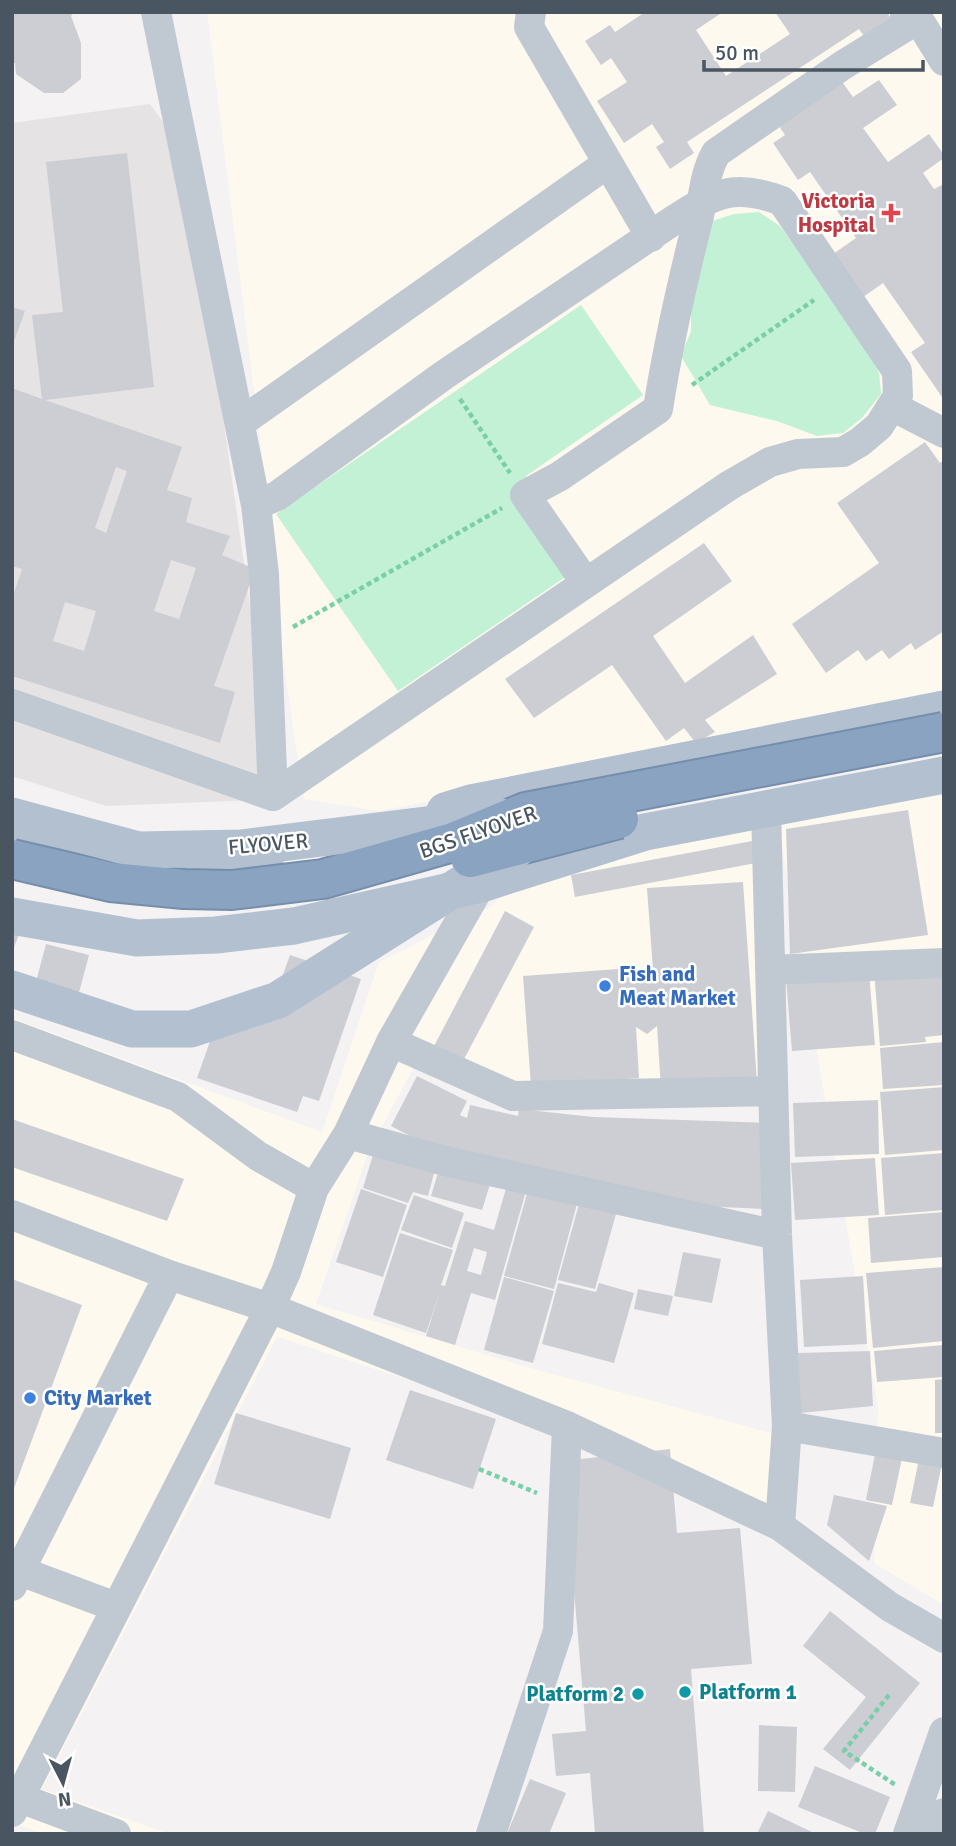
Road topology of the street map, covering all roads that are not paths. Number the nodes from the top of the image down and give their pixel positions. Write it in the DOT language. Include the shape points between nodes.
graph roads {
  1 [pos="156,12"];
  2 [pos="531,12"];
  3 [pos="905,12"];
  4 [pos="914,12"];
  5 [pos="944,61"];
  6 [pos="608,163"];
  7 [pos="702,201"];
  8 [pos="651,237"];
  9 [pos="892,406"];
  10 [pos="240,424"];
  11 [pos="944,433"];
  12 [pos="256,505"];
  13 [pos="586,583"];
  14 [pos="12,704"];
  15 [pos="942,717"];
  16 [pos="944,748"];
  17 [pos="944,756"];
  18 [pos="944,775"];
  19 [pos="273,796"];
  20 [pos="766,808"];
  21 [pos="12,816"];
  22 [pos="527,827"];
  23 [pos="12,836"];
  24 [pos="12,859"];
  25 [pos="12,882"];
  26 [pos="481,884"];
  27 [pos="12,916"];
  28 [pos="944,963"];
  29 [pos="770,970"];
  30 [pos="12,989"];
  31 [pos="12,1035"];
  32 [pos="391,1042"];
  33 [pos="773,1091"];
  34 [pos="348,1134"];
  35 [pos="314,1188"];
  36 [pos="12,1215"];
  37 [pos="777,1235"];
  38 [pos="169,1275"];
  39 [pos="270,1308"];
  40 [pos="567,1426"];
  41 [pos="787,1426"];
  42 [pos="944,1453"];
  43 [pos="780,1526"];
  44 [pos="16,1578"];
  45 [pos="116,1607"];
  46 [pos="944,1638"];
  47 [pos="944,1732"];
  48 [pos="15,1802"];
  49 [pos="932,1807"];
  50 [pos="116,1834"];
  51 [pos="491,1834"];
  52 [pos="908,1834"];
  53 [pos="937,1834"];
  1 -- 10 [label="street"];
  2 -- 6 [label="street" via="529,27"];
  3 -- 7 [label="street" via="905,27 716,153 706,171"];
  4 -- 5 [label="street"];
  6 -- 8 [label="street"];
  6 -- 10 [label="street"];
  7 -- 8 [label="street"];
  7 -- 9 [label="street" via="753,190 782,201 897,371 898,396"];
  7 -- 13 [label="street" via="670,330 658,409 525,495"];
  8 -- 12 [label="street" via="444,375 277,496"];
  9 -- 11 [label="street"];
  9 -- 13 [label="street" via="879,426 843,452 798,454 770,462"];
  10 -- 12 [label="street"];
  12 -- 19 [label="street"];
  13 -- 19 [label="street"];
  14 -- 19 [label="street"];
  15 -- 16 [label="street"];
  15 -- 22 [label="highway, BGS FLYOVER, bridge"];
  15 -- 23 [label="main road" via="471,803 305,857 148,870"];
  17 -- 22 [label="highway, BGS FLYOVER, bridge" via="636,815"];
  18 -- 20 [label="main road"];
  20 -- 26 [label="main road" via="645,832"];
  20 -- 29 [label="street"];
  21 -- 22 [label="main road, FLYOVER, bridge" via="139,850 241,848"];
  22 -- 24 [label="highway, BGS FLYOVER, bridge" via="453,842 323,879 232,890 111,882"];
  22 -- 25 [label="highway, BGS FLYOVER, bridge" via="318,901 232,914 94,903"];
  22 -- 30 [label="main road, bridge" via="278,1000 191,1029 132,1029"];
  26 -- 27 [label="main road" via="293,926 216,935 137,938"];
  26 -- 32 [label="street"];
  28 -- 29 [label="street"];
  29 -- 33 [label="street"];
  31 -- 35 [label="street" via="178,1097 258,1156"];
  32 -- 33 [label="street" via="513,1096"];
  32 -- 34 [label="street"];
  33 -- 37 [label="street"];
  34 -- 35 [label="street"];
  34 -- 37 [label="street" via="445,1161"];
  35 -- 39 [label="street"];
  36 -- 38 [label="street"];
  37 -- 41 [label="street"];
  38 -- 39 [label="street"];
  38 -- 44 [label="street"];
  39 -- 40 [label="street"];
  39 -- 45 [label="street"];
  40 -- 43 [label="street"];
  40 -- 51 [label="street" via="558,1630"];
  41 -- 42 [label="street"];
  41 -- 43 [label="street"];
  43 -- 46 [label="street" via="890,1607"];
  44 -- 45 [label="street"];
  45 -- 48 [label="street"];
  47 -- 49 [label="street"];
  48 -- 50 [label="street"];
  49 -- 52 [label="street"];
  49 -- 53 [label="street"];
}
